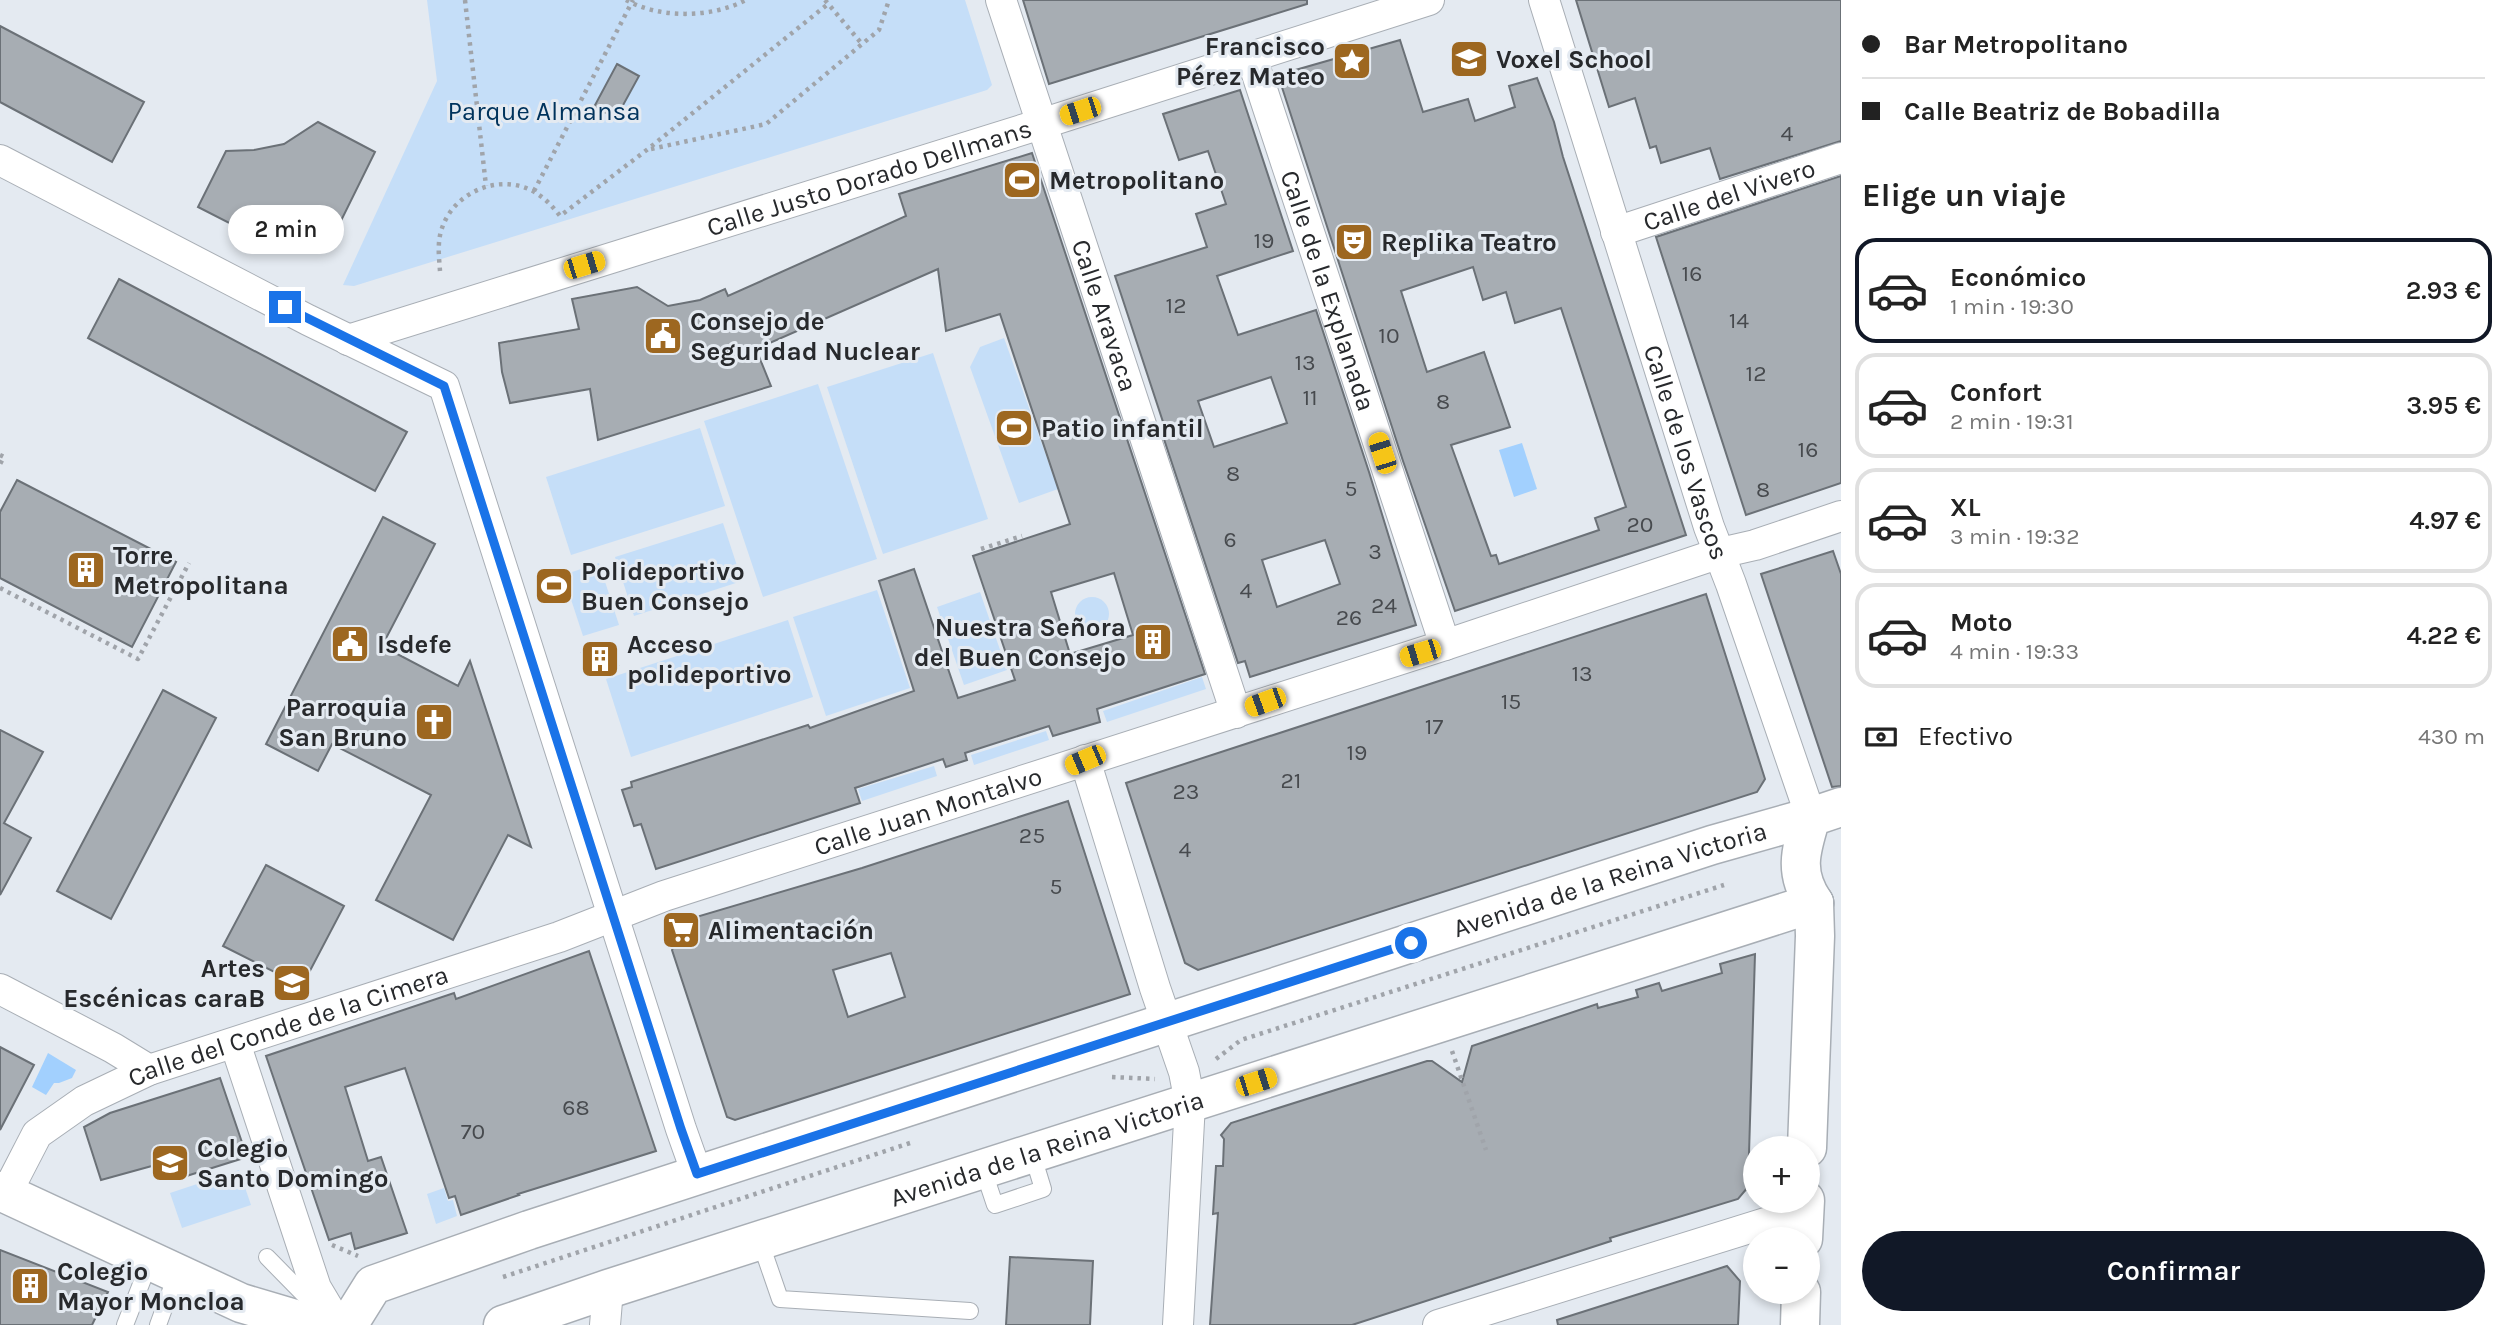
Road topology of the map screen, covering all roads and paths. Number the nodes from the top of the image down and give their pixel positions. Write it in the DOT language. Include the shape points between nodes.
graph roads {
  1 [pos="466,0"];
  2 [pos="746,0"];
  3 [pos="889,0"];
  4 [pos="1000,0"];
  5 [pos="1429,0"];
  6 [pos="1544,0"];
  7 [pos="630,1"];
  8 [pos="827,2"];
  9 [pos="862,44"];
  10 [pos="1251,56"];
  11 [pos="1041,124"];
  12 [pos="648,149"];
  13 [pos="1841,158"];
  14 [pos="0,160"];
  15 [pos="486,186"];
  16 [pos="534,191"];
  17 [pos="1616,232"];
  18 [pos="440,271"];
  19 [pos="348,340"];
  20 [pos="0,455"];
  21 [pos="0,464"];
  22 [pos="1841,516"];
  23 [pos="1023,536"];
  24 [pos="981,549"];
  25 [pos="1720,553"];
  26 [pos="189,563"];
  27 [pos="0,588"];
  28 [pos="1445,645"];
  29 [pos="1236,713"];
  30 [pos="1085,760"];
  31 [pos="1827,816"];
  32 [pos="1724,885"];
  33 [pos="1832,895"];
  34 [pos="613,915"];
  35 [pos="0,989"];
  36 [pos="1168,1022"];
  37 [pos="235,1043"];
  38 [pos="1450,1047"];
  39 [pos="149,1070"];
  40 [pos="1103,1080"];
  41 [pos="1187,1088"];
  42 [pos="1807,1136"];
  43 [pos="920,1140"];
  44 [pos="1486,1150"];
  45 [pos="697,1174"];
  46 [pos="3,1193"];
  47 [pos="1804,1217"];
  48 [pos="760,1241"];
  49 [pos="324,1244"];
  50 [pos="368,1252"];
  51 [pos="267,1257"];
  52 [pos="163,1267"];
  53 [pos="501,1277"];
  54 [pos="1801,1304"];
  55 [pos="607,1307"];
  56 [pos="970,1311"];
  57 [pos="125,1325"];
  58 [pos="158,1325"];
  59 [pos="315,1325"];
  60 [pos="336,1325"];
  61 [pos="348,1325"];
  62 [pos="503,1325"];
  63 [pos="1178,1325"];
  64 [pos="1438,1325"];
  65 [pos="1800,1325"];
  1 -- 15 [label="path"];
  2 -- 7 [label="path" via="697,13 674,13"];
  3 -- 9 [label="path" via="879,30"];
  4 -- 11 [label="street, Calle Aravaca"];
  5 -- 10 [label="street, Calle Justo Dorado Dellmans"];
  6 -- 17 [label="street, Calle de los Vascos"];
  7 -- 16 [label="path"];
  8 -- 9 [label="path"];
  8 -- 12 [label="path"];
  9 -- 12 [label="path" via="766,124"];
  10 -- 11 [label="street, Calle Justo Dorado Dellmans"];
  10 -- 28 [label="street, Calle de la Explanada"];
  11 -- 19 [label="street, Calle Justo Dorado Dellmans"];
  11 -- 29 [label="street, Calle Aravaca"];
  12 -- 16 [label="path" via="560,216"];
  13 -- 17 [label="street, Calle del Vivero"];
  14 -- 19 [label="street"];
  15 -- 16 [label="path" via="503,184"];
  15 -- 18 [label="path" via="471,192 449,214 439,243"];
  17 -- 25 [label="street, Calle de los Vascos"];
  19 -- 34 [label="street" via="444,386"];
  20 -- 21 [label="path" via="4,457"];
  22 -- 25 [label="street, Calle Juan Montalvo"];
  23 -- 24 [label="path"];
  25 -- 28 [label="street, Calle Juan Montalvo"];
  25 -- 31 [label="street, Calle de los Vascos"];
  26 -- 27 [label="path" via="138,659"];
  28 -- 29 [label="street, Calle Juan Montalvo"];
  29 -- 30 [label="street, Calle Juan Montalvo"];
  30 -- 34 [label="street, Calle Juan Montalvo"];
  30 -- 36 [label="street"];
  31 -- 33 [label="street" via="1800,863 1804,889"];
  31 -- 36 [label="street, Avenida de la Reina Victoria" via="1712,845"];
  32 -- 41 [label="path" via="1241,1040 1206,1066"];
  33 -- 41 [label="street, Avenida de la Reina Victoria"];
  33 -- 42 [label="street" via="1815,936"];
  34 -- 37 [label="street, Calle del Conde de la Cimera" via="559,937"];
  34 -- 45 [label="street"];
  35 -- 39 [label="street"];
  36 -- 41 [label="street"];
  36 -- 45 [label="street, Avenida de la Reina Victoria"];
  37 -- 39 [label="street, Calle del Conde de la Cimera"];
  37 -- 60 [label="street" via="312,1278"];
  38 -- 44 [label="path"];
  39 -- 46 [label="street, Calle del Conde de la Cimera" via="84,1101 37,1134"];
  40 -- 41 [label="path" via="1116,1076 1158,1079"];
  41 -- 48 [label="street, Avenida de la Reina Victoria" via="1032,1153"];
  41 -- 63 [label="street"];
  43 -- 53 [label="path"];
  45 -- 61 [label="street, Avenida de la Reina Victoria" via="373,1285"];
  46 -- 52 [label="street"];
  47 -- 64 [label="street"];
  48 -- 55 [label="street, Avenida de la Reina Victoria"];
  48 -- 56 [label="lane" via="780,1299"];
  49 -- 50 [label="path" via="356,1257"];
  51 -- 60 [label="lane"];
  52 -- 57 [label="lane"];
  52 -- 58 [label="lane"];
  52 -- 59 [label="street" via="241,1303"];
  54 -- 65 [label="street"];
  55 -- 62 [label="street, Avenida de la Reina Victoria"];
}
